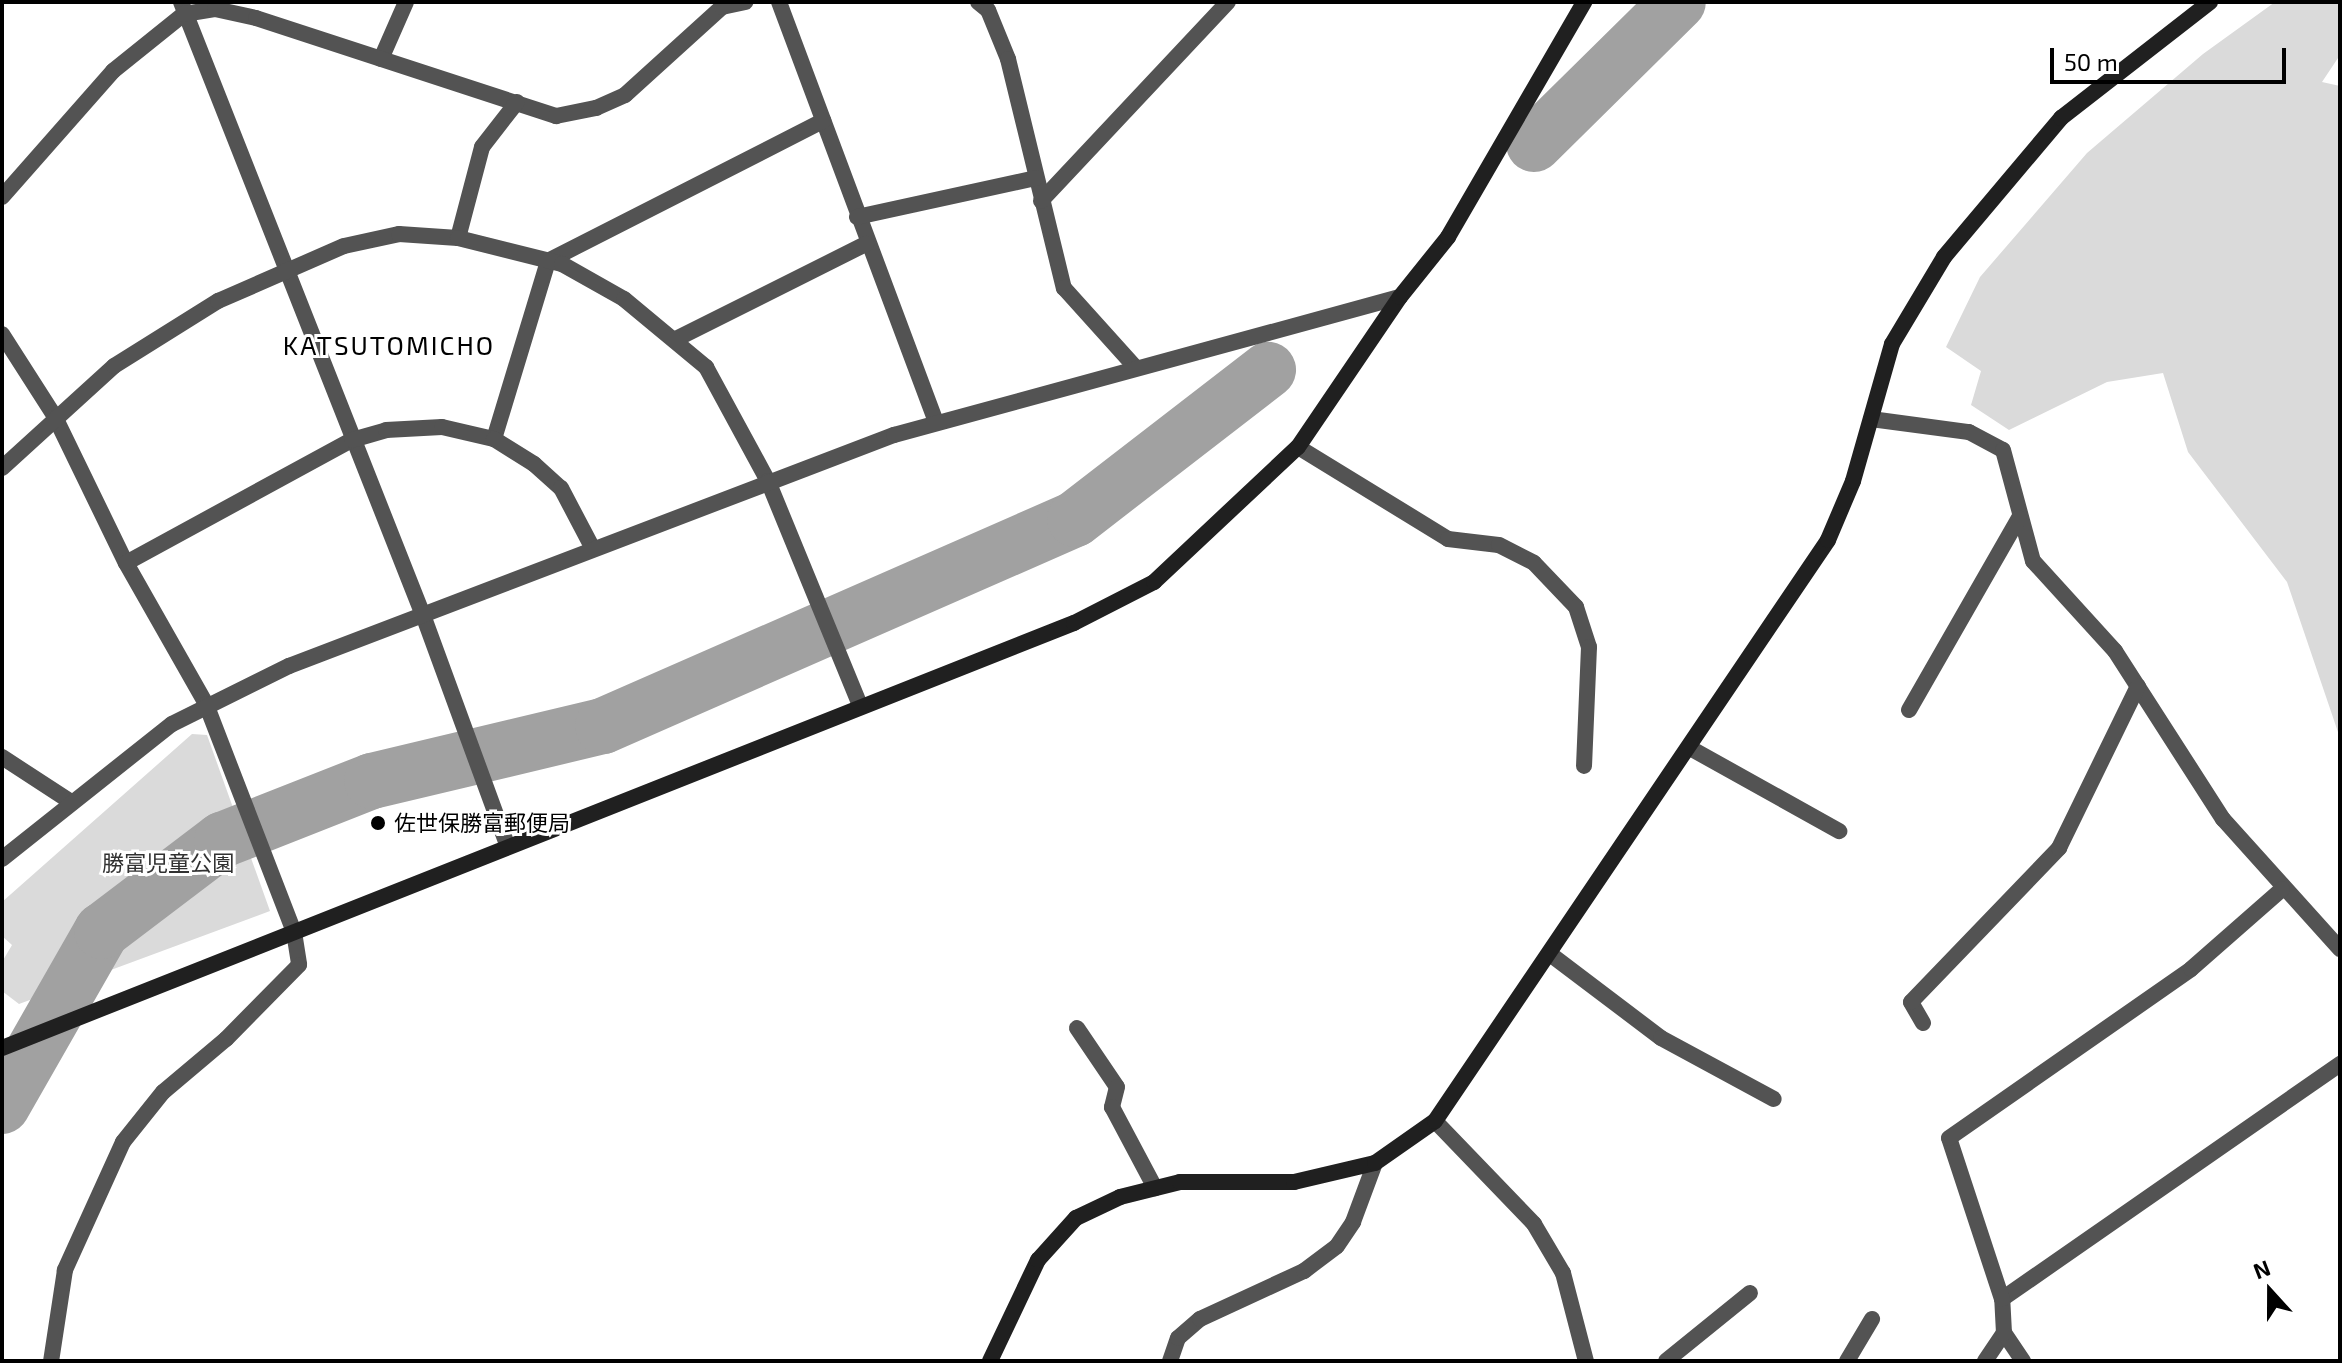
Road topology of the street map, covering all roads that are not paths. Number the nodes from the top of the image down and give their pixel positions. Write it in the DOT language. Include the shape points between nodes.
graph roads {
  1 [pos="406,2"];
  2 [pos="745,2"];
  3 [pos="779,2"];
  4 [pos="978,2"];
  5 [pos="1228,2"];
  6 [pos="1584,2"];
  7 [pos="2210,2"];
  8 [pos="182,8"];
  9 [pos="381,59"];
  10 [pos="517,102"];
  11 [pos="823,121"];
  12 [pos="1036,178"];
  13 [pos="2,197"];
  14 [pos="1041,201"];
  15 [pos="857,217"];
  16 [pos="458,238"];
  17 [pos="866,244"];
  18 [pos="548,261"];
  19 [pos="287,268"];
  20 [pos="1400,297"];
  21 [pos="2,334"];
  22 [pos="674,340"];
  23 [pos="1136,368"];
  24 [pos="55,417"];
  25 [pos="1871,419"];
  26 [pos="936,421"];
  27 [pos="494,439"];
  28 [pos="352,440"];
  29 [pos="1298,447"];
  30 [pos="2,468"];
  31 [pos="768,481"];
  32 [pos="2019,518"];
  33 [pos="593,549"];
  34 [pos="126,563"];
  35 [pos="423,615"];
  36 [pos="2138,686"];
  37 [pos="206,704"];
  38 [pos="860,705"];
  39 [pos="1909,710"];
  40 [pos="1690,748"];
  41 [pos="2,757"];
  42 [pos="1584,766"];
  43 [pos="71,802"];
  44 [pos="1839,831"];
  45 [pos="507,845"];
  46 [pos="2,859"];
  47 [pos="2282,889"];
  48 [pos="294,932"];
  49 [pos="2340,949"];
  50 [pos="1550,954"];
  51 [pos="1923,1023"];
  52 [pos="1077,1028"];
  53 [pos="2,1048"];
  54 [pos="2340,1064"];
  55 [pos="1774,1099"];
  56 [pos="1435,1121"];
  57 [pos="1375,1163"];
  58 [pos="1155,1188"];
  59 [pos="1750,1293"];
  60 [pos="2002,1299"];
  61 [pos="1872,1319"];
  62 [pos="2004,1333"];
  63 [pos="2021,1360"];
  64 [pos="51,1361"];
  65 [pos="990,1361"];
  66 [pos="1170,1361"];
  67 [pos="1586,1361"];
  68 [pos="1666,1361"];
  69 [pos="1847,1361"];
  70 [pos="1985,1361"];
  1 -- 9 [label="street"];
  2 -- 10 [label="street" via="722,7 625,95 596,108 556,116"];
  3 -- 11 [label="street"];
  4 -- 12 [label="street" via="1000,34"];
  5 -- 14 [label="street"];
  6 -- 20 [label="street" via="1448,237"];
  7 -- 25 [label="street" via="2061,118 1944,257 1892,344"];
  8 -- 9 [label="street" via="229,12"];
  8 -- 13 [label="street" via="113,71"];
  8 -- 19 [label="street"];
  9 -- 10 [label="street"];
  10 -- 16 [label="street" via="482,147"];
  11 -- 15 [label="street"];
  11 -- 18 [label="street"];
  12 -- 14 [label="street"];
  12 -- 15 [label="street"];
  14 -- 23 [label="street" via="1064,288"];
  15 -- 17 [label="street"];
  16 -- 18 [label="street"];
  16 -- 19 [label="street" via="399,234 344,246"];
  17 -- 22 [label="street"];
  17 -- 26 [label="street"];
  18 -- 22 [label="street" via="624,299"];
  18 -- 27 [label="street"];
  19 -- 24 [label="street" via="218,301 114,366"];
  19 -- 28 [label="street"];
  20 -- 23 [label="street"];
  20 -- 29 [label="street"];
  21 -- 24 [label="street"];
  22 -- 31 [label="street" via="706,367"];
  23 -- 26 [label="street"];
  24 -- 30 [label="street"];
  24 -- 34 [label="street"];
  25 -- 32 [label="street" via="1986,436 2003,450"];
  25 -- 40 [label="street" via="1828,540"];
  26 -- 31 [label="street"];
  27 -- 28 [label="street" via="442,427 386,430"];
  27 -- 33 [label="street" via="561,488"];
  28 -- 34 [label="street"];
  28 -- 35 [label="street"];
  29 -- 38 [label="street" via="1154,582 1074,623"];
  29 -- 42 [label="street" via="1448,539 1499,545 1534,563 1576,607 1589,647"];
  31 -- 33 [label="street"];
  31 -- 38 [label="street"];
  32 -- 36 [label="street" via="2033,561 2115,651"];
  32 -- 39 [label="street"];
  33 -- 35 [label="street"];
  34 -- 37 [label="street"];
  35 -- 37 [label="street"];
  35 -- 45 [label="street"];
  36 -- 47 [label="street" via="2223,819"];
  36 -- 51 [label="street" via="2059,848 1911,1002"];
  37 -- 43 [label="street"];
  37 -- 48 [label="street"];
  38 -- 45 [label="street"];
  40 -- 44 [label="street"];
  40 -- 50 [label="street"];
  41 -- 43 [label="street"];
  43 -- 46 [label="street"];
  45 -- 48 [label="street"];
  47 -- 49 [label="street"];
  47 -- 60 [label="street" via="2191,969 1949,1138"];
  48 -- 53 [label="street"];
  48 -- 64 [label="street" via="299,965 226,1039 163,1092 123,1142 65,1270"];
  50 -- 55 [label="street" via="1661,1038"];
  50 -- 56 [label="street"];
  52 -- 58 [label="street" via="1117,1087 1112,1107"];
  54 -- 60 [label="street"];
  56 -- 57 [label="street"];
  56 -- 67 [label="street" via="1534,1224 1563,1273"];
  57 -- 58 [label="street" via="1294,1182 1180,1182"];
  57 -- 66 [label="street" via="1353,1222 1337,1246 1304,1271 1200,1319 1178,1338"];
  58 -- 65 [label="street" via="1120,1197 1076,1218 1038,1260"];
  59 -- 68 [label="street"];
  60 -- 62 [label="street"];
  61 -- 69 [label="street"];
  62 -- 63 [label="street"];
  62 -- 70 [label="street"];
}
